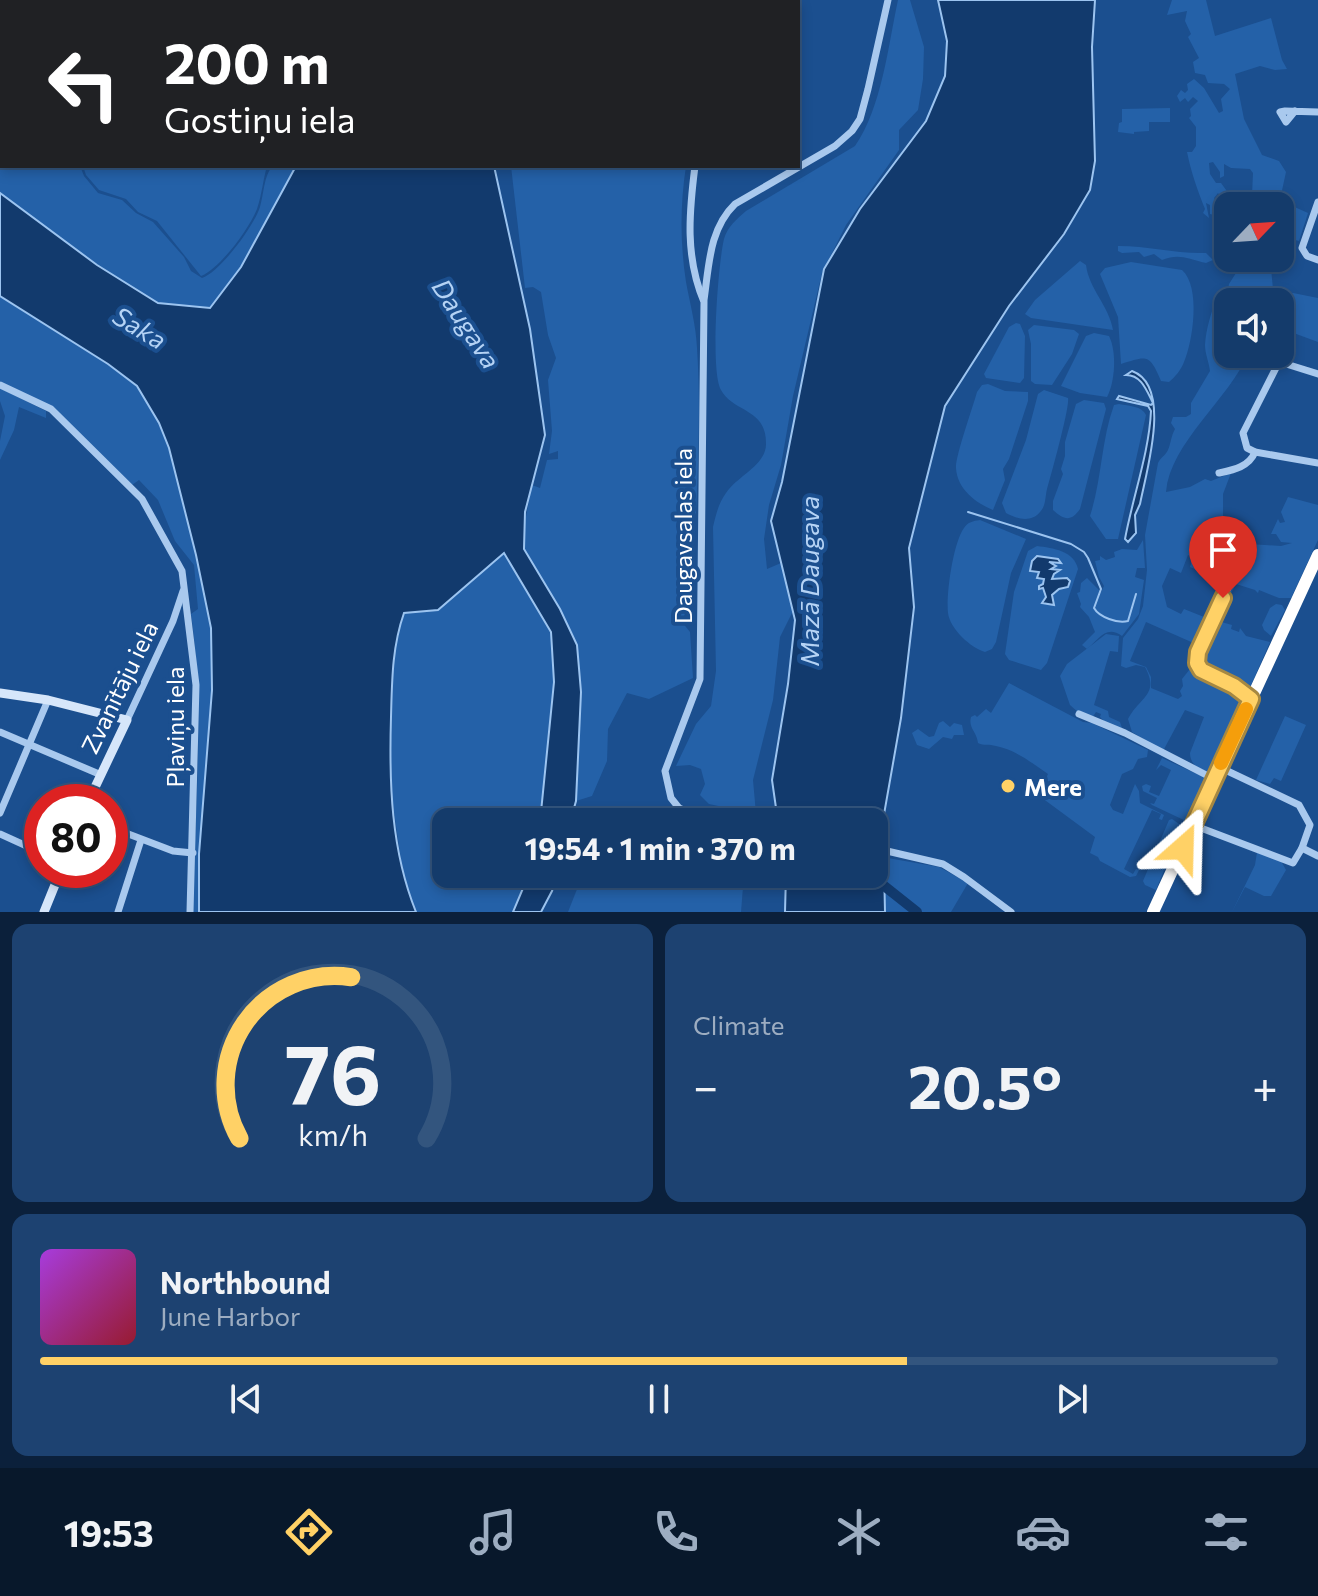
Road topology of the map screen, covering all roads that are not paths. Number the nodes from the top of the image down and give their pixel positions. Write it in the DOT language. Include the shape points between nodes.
graph roads {
  1 [pos="888,0"];
  2 [pos="1295,111"];
  3 [pos="1318,112"];
  4 [pos="800,166"];
  5 [pos="695,168"];
  6 [pos="796,168"];
  7 [pos="1318,202"];
  8 [pos="1318,260"];
  9 [pos="704,302"];
  10 [pos="1318,374"];
  11 [pos="0,385"];
  12 [pos="1255,452"];
  13 [pos="1318,463"];
  14 [pos="1219,473"];
  15 [pos="1250,538"];
  16 [pos="1318,555"];
  17 [pos="184,589"];
  18 [pos="0,693"];
  19 [pos="1251,699"];
  20 [pos="48,700"];
  21 [pos="1079,714"];
  22 [pos="127,720"];
  23 [pos="0,732"];
  24 [pos="29,744"];
  25 [pos="1217,773"];
  26 [pos="99,774"];
  27 [pos="95,784"];
  28 [pos="680,808"];
  29 [pos="0,813"];
  30 [pos="1193,825"];
  31 [pos="0,834"];
  32 [pos="128,835"];
  33 [pos="141,840"];
  34 [pos="194,843"];
  35 [pos="24,845"];
  36 [pos="1302,848"];
  37 [pos="173,851"];
  38 [pos="888,851"];
  39 [pos="193,853"];
  40 [pos="1318,856"];
  41 [pos="54,888"];
  42 [pos="44,912"];
  43 [pos="118,912"];
  44 [pos="190,912"];
  45 [pos="1011,912"];
  46 [pos="1153,912"];
  1 -- 4 [label="street, Daugavsalas iela" via="860,119 845,139"];
  2 -- 3 [label="street"];
  5 -- 9 [label="street, Daugavsalas iela" via="689,239"];
  6 -- 9 [label="street, Daugavsalas iela" via="727,212 715,232"];
  7 -- 8 [label="street" via="1302,248"];
  9 -- 28 [label="street, Daugavsalas iela" via="700,679 667,763 666,781"];
  10 -- 12 [label="street" via="1283,363 1276,366 1243,433 1247,448"];
  11 -- 17 [label="street, Pļaviņu iela" via="51,409 142,499 182,571"];
  12 -- 13 [label="street"];
  12 -- 14 [label="street" via="1242,466"];
  15 -- 19 [label="street" via="1196,660 1201,670"];
  16 -- 19 [label="highway"];
  17 -- 22 [label="street, Zvanītāju iela"];
  17 -- 34 [label="street, Pļaviņu iela" via="196,676"];
  18 -- 20 [label="street"];
  19 -- 25 [label="highway"];
  20 -- 22 [label="street"];
  20 -- 24 [label="street"];
  21 -- 25 [label="street"];
  22 -- 26 [label="street, Zvanītāju iela"];
  23 -- 24 [label="street"];
  24 -- 26 [label="street"];
  24 -- 29 [label="street"];
  25 -- 30 [label="highway"];
  25 -- 36 [label="street" via="1299,805 1310,825"];
  26 -- 27 [label="street, Zvanītāju iela"];
  30 -- 36 [label="street" via="1293,863"];
  30 -- 46 [label="highway"];
  31 -- 35 [label="street"];
  32 -- 33 [label="street"];
  33 -- 37 [label="street"];
  33 -- 43 [label="street"];
  34 -- 37 [label="street"];
  34 -- 39 [label="street, Pļaviņu iela"];
  36 -- 40 [label="street"];
  37 -- 39 [label="street"];
  38 -- 45 [label="street" via="943,864"];
  39 -- 44 [label="street, Pļaviņu iela"];
  41 -- 42 [label="street"];
}
